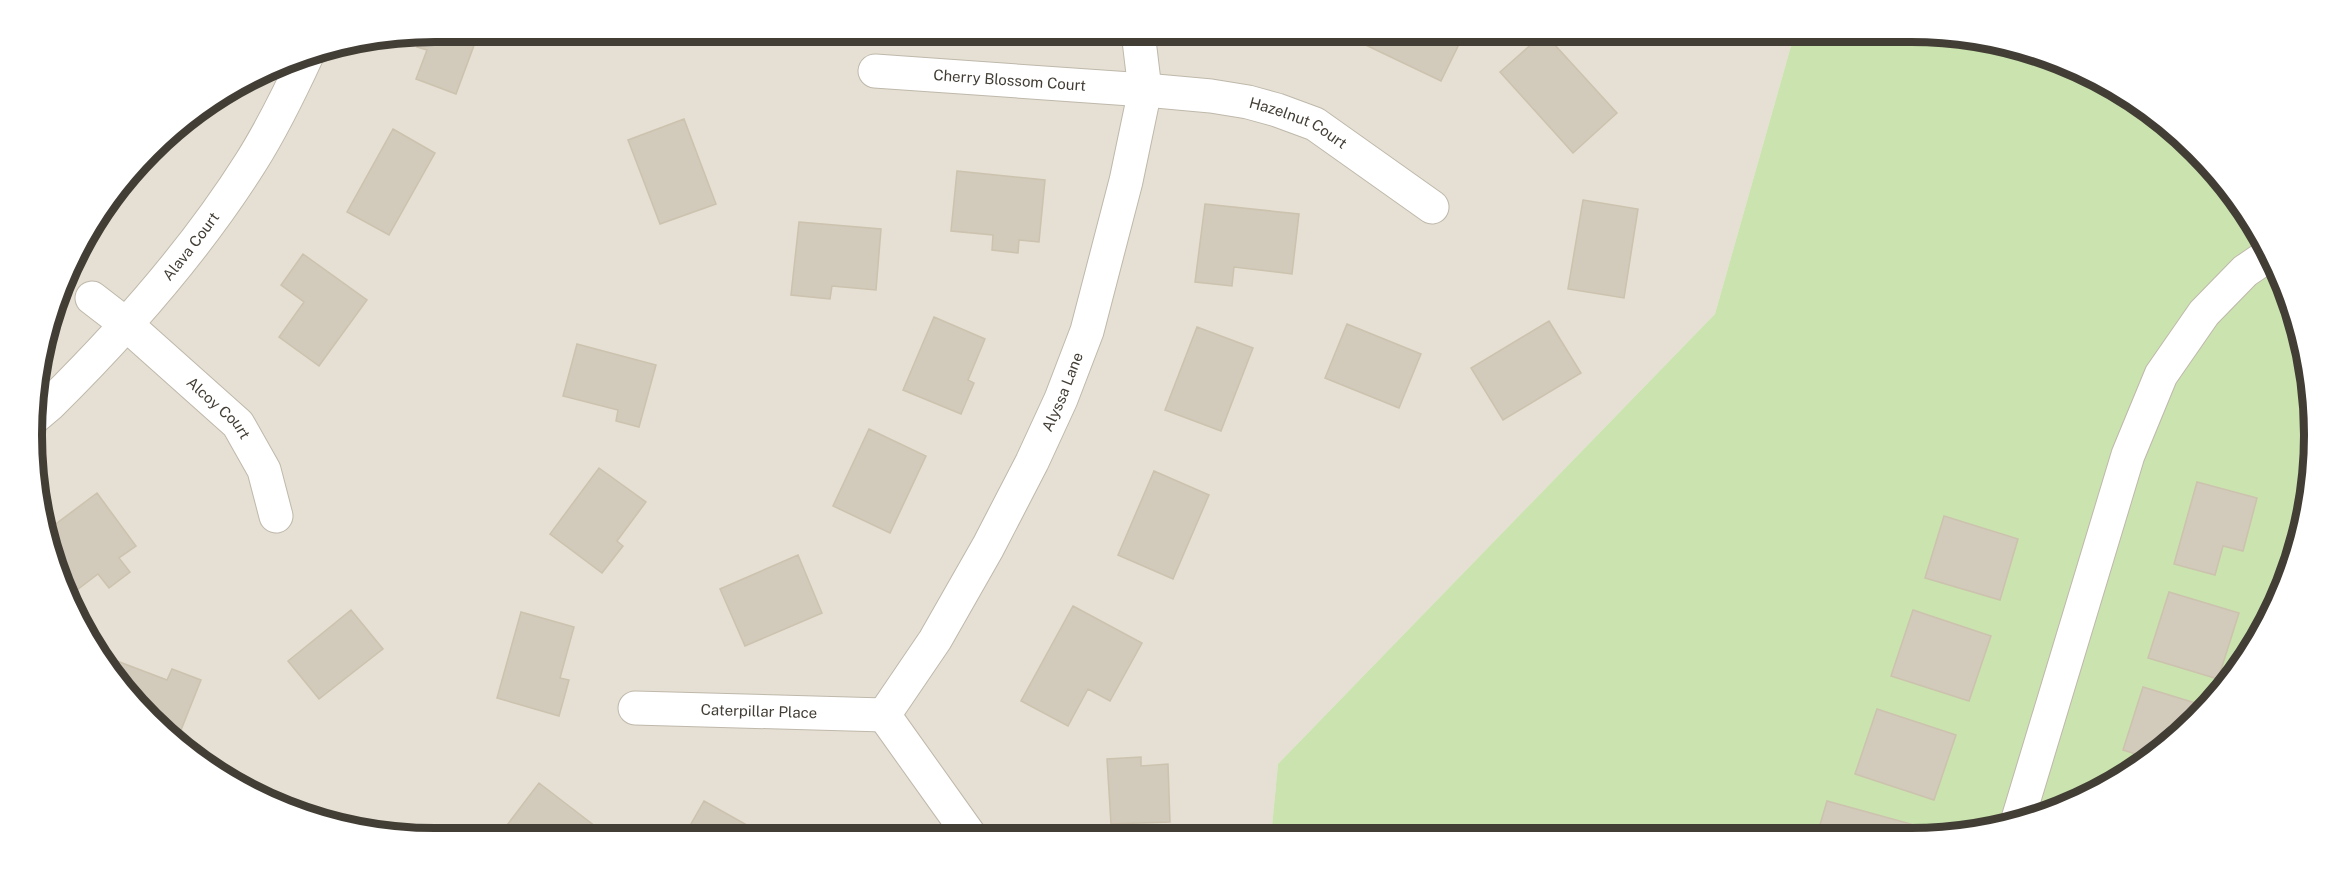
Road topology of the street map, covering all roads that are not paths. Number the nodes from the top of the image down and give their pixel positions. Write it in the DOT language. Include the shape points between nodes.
graph roads {
  1 [pos="1139,42"];
  2 [pos="302,66"];
  3 [pos="875,70"];
  4 [pos="1145,90"];
  5 [pos="1432,207"];
  6 [pos="2262,259"];
  7 [pos="92,298"];
  8 [pos="127,325"];
  9 [pos="43,410"];
  10 [pos="276,516"];
  11 [pos="635,708"];
  12 [pos="884,715"];
  13 [pos="2020,813"];
  14 [pos="965,828"];
  1 -- 4 [label="street, Alyssa Lane"];
  2 -- 8 [label="street, Alava Court" via="251,162 200,236"];
  3 -- 4 [label="street, Cherry Blossom Court"];
  4 -- 5 [label="street, Hazelnut Court" via="1248,102 1315,124"];
  4 -- 12 [label="street, Alyssa Lane" via="1090,320 1061,399 988,547 935,640"];
  6 -- 13 [label="street" via="2245,271 2204,313 2161,375 2128,455"];
  7 -- 8 [label="street, Alcoy Court"];
  8 -- 9 [label="street, Alava Court"];
  8 -- 10 [label="street, Alcoy Court" via="238,424 264,470"];
  11 -- 12 [label="street, Caterpillar Place"];
  12 -- 14 [label="street"];
}
